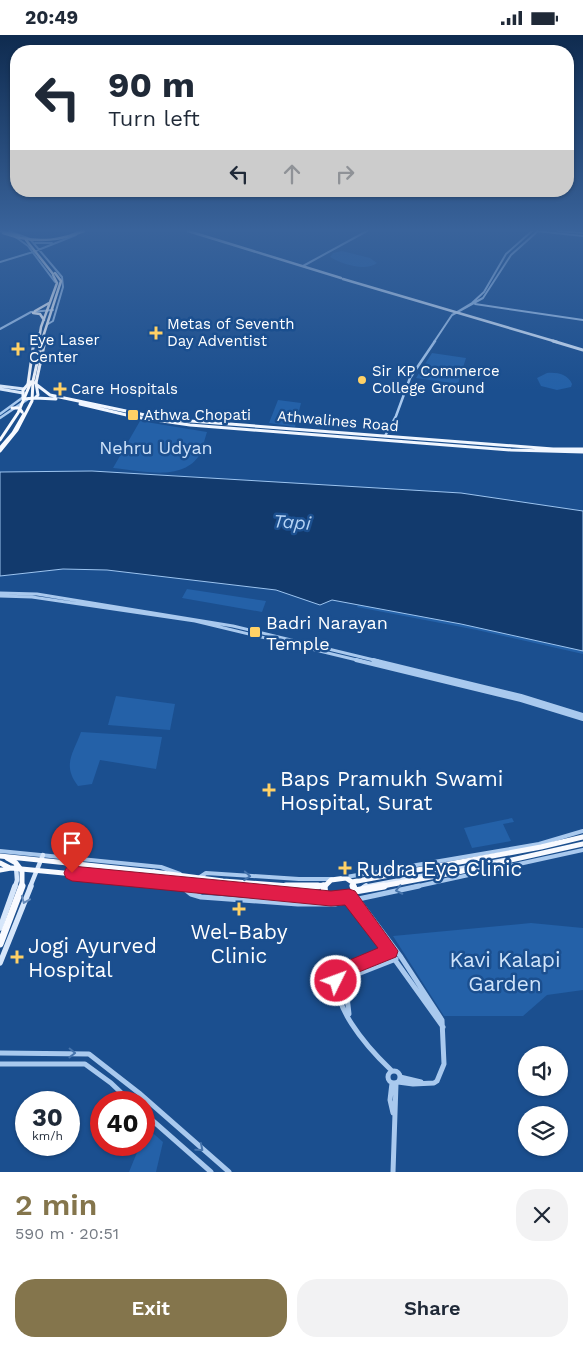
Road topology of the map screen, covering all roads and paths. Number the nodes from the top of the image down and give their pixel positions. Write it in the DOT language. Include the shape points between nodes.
graph roads {
  1 [pos="57,284"];
  2 [pos="60,284"];
  3 [pos="63,284"];
  4 [pos="365,284"];
  5 [pos="367,284"];
  6 [pos="489,284"];
  7 [pos="493,284"];
  8 [pos="50,302"];
  9 [pos="475,302"];
  10 [pos="48,311"];
  11 [pos="52,311"];
  12 [pos="459,311"];
  13 [pos="34,312"];
  14 [pos="583,319"];
  15 [pos="44,320"];
  16 [pos="48,324"];
  17 [pos="0,330"];
  18 [pos="42,334"];
  19 [pos="40,340"];
  20 [pos="583,349"];
  21 [pos="28,384"];
  22 [pos="36,384"];
  23 [pos="0,388"];
  24 [pos="24,391"];
  25 [pos="50,395"];
  26 [pos="46,398"];
  27 [pos="27,399"];
  28 [pos="20,403"];
  29 [pos="12,408"];
  30 [pos="22,412"];
  31 [pos="0,416"];
  32 [pos="379,438"];
  33 [pos="384,438"];
  34 [pos="434,440"];
  35 [pos="0,442"];
  36 [pos="0,449"];
  37 [pos="583,450"];
  38 [pos="0,595"];
  39 [pos="126,609"];
  40 [pos="583,715"];
  41 [pos="583,719"];
  42 [pos="583,831"];
  43 [pos="583,837"];
  44 [pos="583,844"];
  45 [pos="583,850"];
  46 [pos="18,853"];
  47 [pos="0,854"];
  48 [pos="43,855"];
  49 [pos="0,863"];
  50 [pos="13,868"];
  51 [pos="0,870"];
  52 [pos="36,871"];
  53 [pos="189,877"];
  54 [pos="200,878"];
  55 [pos="299,879"];
  56 [pos="354,881"];
  57 [pos="178,883"];
  58 [pos="324,885"];
  59 [pos="298,887"];
  60 [pos="354,895"];
  61 [pos="328,898"];
  62 [pos="0,928"];
  63 [pos="0,944"];
  64 [pos="392,950"];
  65 [pos="398,958"];
  66 [pos="0,963"];
  67 [pos="349,1015"];
  68 [pos="0,1053"];
  69 [pos="0,1064"];
  70 [pos="391,1070"];
  71 [pos="396,1081"];
  72 [pos="119,1091"];
  73 [pos="155,1123"];
  74 [pos="211,1172"];
  75 [pos="229,1172"];
  76 [pos="393,1172"];
  1 -- 8 [label="highway"];
  2 -- 11 [label="highway"];
  3 -- 16 [label="street" via="53,321"];
  4 -- 12 [label="main road"];
  5 -- 12 [label="main road"];
  6 -- 9 [label="street"];
  7 -- 9 [label="street" via="488,293"];
  8 -- 10 [label="highway"];
  8 -- 13 [label="highway"];
  9 -- 12 [label="street"];
  9 -- 14 [label="street"];
  10 -- 11 [label="street"];
  10 -- 13 [label="street"];
  10 -- 15 [label="highway"];
  11 -- 16 [label="highway"];
  12 -- 20 [label="main road"];
  12 -- 33 [label="street" via="452,315 410,378"];
  13 -- 15 [label="highway"];
  13 -- 17 [label="street"];
  15 -- 18 [label="highway"];
  16 -- 18 [label="highway"];
  18 -- 19 [label="highway"];
  18 -- 21 [label="highway" via="35,337"];
  18 -- 22 [label="highway" via="46,338"];
  19 -- 35 [label="highway, bridge" via="32,381"];
  19 -- 36 [label="highway, bridge" via="32,401 17,430"];
  21 -- 22 [label="main road"];
  21 -- 24 [label="main road"];
  22 -- 25 [label="main road, Athwalines Road"];
  22 -- 27 [label="main road" via="38,395"];
  23 -- 24 [label="main road"];
  24 -- 27 [label="main road"];
  25 -- 26 [label="main road" via="41,394"];
  25 -- 32 [label="main road, Athwalines Road" via="168,419"];
  26 -- 27 [label="main road, Athwalines Road"];
  26 -- 32 [label="main road, Athwalines Road" via="195,427"];
  27 -- 28 [label="highway"];
  27 -- 31 [label="street"];
  27 -- 36 [label="highway" via="24,413"];
  28 -- 29 [label="street"];
  28 -- 30 [label="highway"];
  29 -- 30 [label="highway"];
  29 -- 31 [label="street"];
  30 -- 35 [label="highway"];
  32 -- 33 [label="main road, Athwalines Road"];
  33 -- 34 [label="main road, Athwalines Road"];
  33 -- 37 [label="main road, Athwalines Road" via="511,450"];
  34 -- 37 [label="main road, Athwalines Road"];
  34 -- 37 [label="main road"];
  38 -- 39 [label="street"];
  39 -- 40 [label="street" via="233,626 522,696"];
  39 -- 41 [label="street" via="292,643 521,700"];
  42 -- 55 [label="street" via="539,844 346,877"];
  43 -- 56 [label="highway"];
  44 -- 60 [label="highway"];
  45 -- 60 [label="street, one-way"];
  46 -- 47 [label="street"];
  46 -- 48 [label="street"];
  46 -- 50 [label="main road"];
  47 -- 53 [label="highway, bridge"];
  47 -- 63 [label="highway, bridge" via="13,860 22,871 22,884"];
  48 -- 52 [label="main road"];
  48 -- 53 [label="street" via="161,867"];
  49 -- 50 [label="highway"];
  50 -- 51 [label="highway"];
  50 -- 52 [label="highway"];
  50 -- 62 [label="main road" via="17,880"];
  52 -- 57 [label="highway"];
  52 -- 66 [label="main road, one-way"];
  53 -- 54 [label="highway"];
  54 -- 55 [label="street, one-way" via="206,873"];
  54 -- 59 [label="highway"];
  55 -- 59 [label="highway"];
  56 -- 58 [label="highway" via="346,878 331,880"];
  56 -- 60 [label="highway"];
  57 -- 60 [label="street" via="195,896 206,898 319,905"];
  57 -- 61 [label="highway"];
  58 -- 59 [label="highway"];
  58 -- 61 [label="highway"];
  60 -- 61 [label="highway"];
  60 -- 64 [label="street"];
  64 -- 65 [label="street"];
  64 -- 67 [label="street" via="338,973 336,981 340,997"];
  65 -- 67 [label="street" via="345,979"];
  65 -- 71 [label="street" via="443,1028 444,1064 434,1083"];
  67 -- 70 [label="street" via="359,1035"];
  68 -- 75 [label="street, one-way" via="89,1054"];
  69 -- 72 [label="street" via="85,1065"];
  70 -- 71 [label="street" via="388,1075"];
  70 -- 71 [label="street" via="397,1071"];
  71 -- 76 [label="street"];
  73 -- 74 [label="street"];
}
